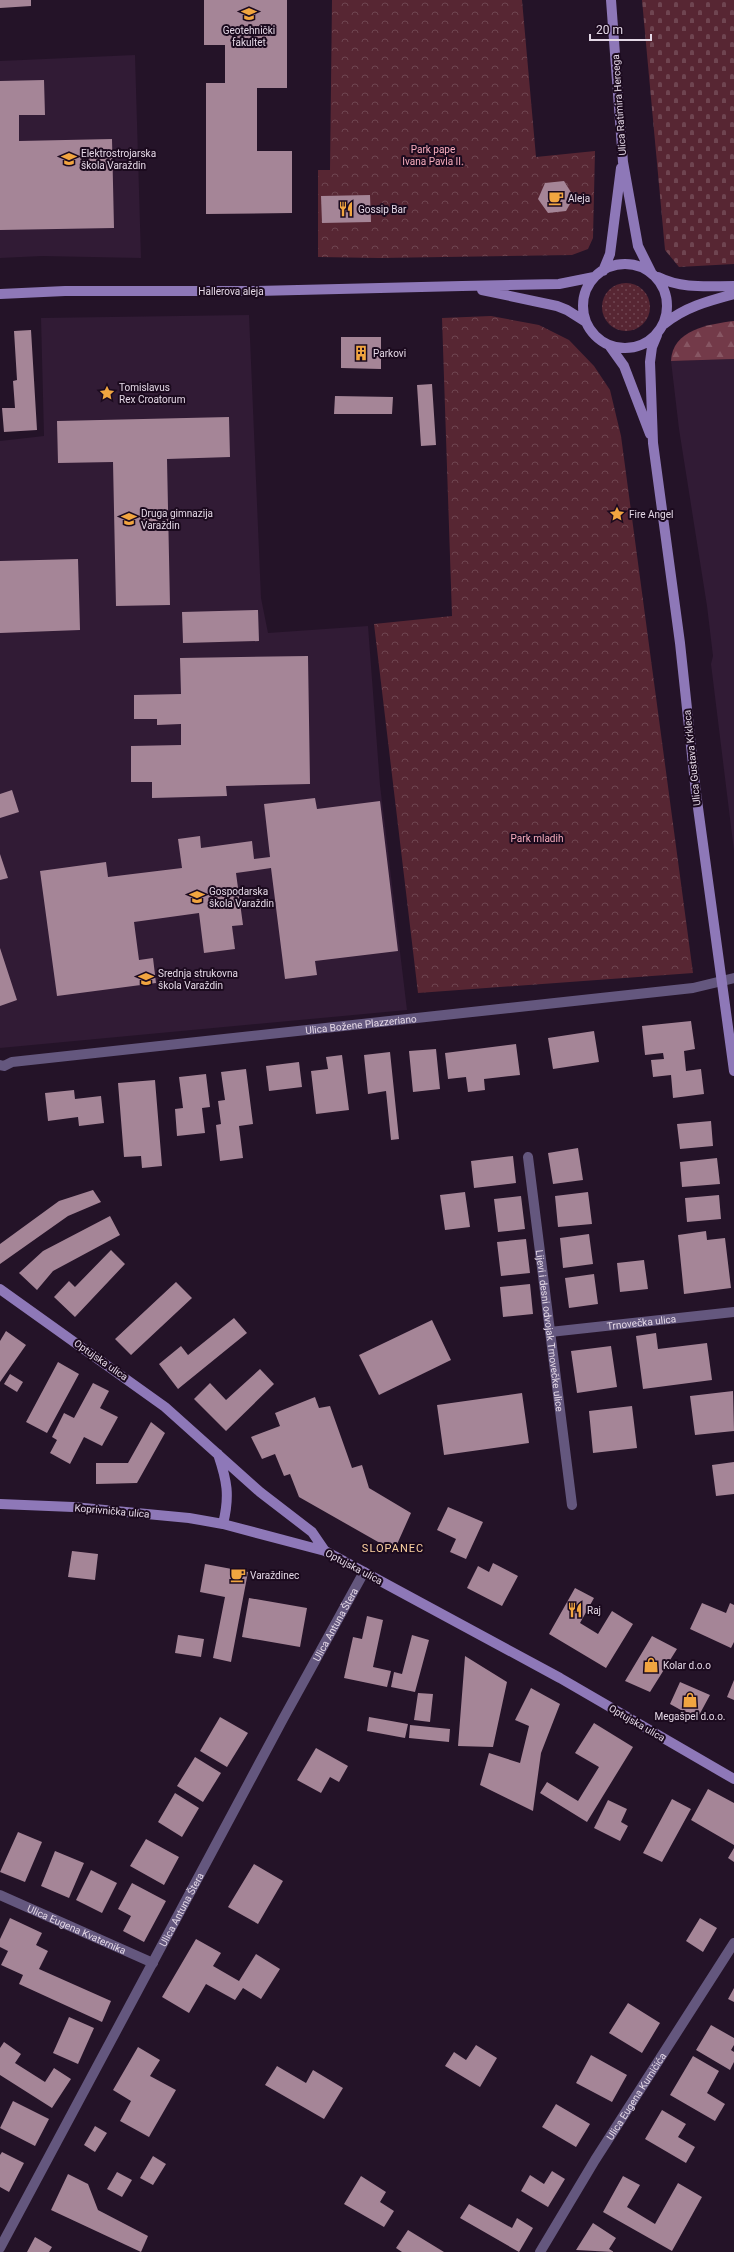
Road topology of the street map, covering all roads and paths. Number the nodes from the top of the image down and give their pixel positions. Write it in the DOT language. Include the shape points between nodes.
graph roads {
  1 [pos="611,0"];
  2 [pos="622,162"];
  3 [pos="603,270"];
  4 [pos="653,274"];
  5 [pos="594,277"];
  6 [pos="462,286"];
  7 [pos="734,286"];
  8 [pos="0,294"];
  9 [pos="734,294"];
  10 [pos="586,322"];
  11 [pos="664,324"];
  12 [pos="657,335"];
  13 [pos="609,345"];
  14 [pos="653,444"];
  15 [pos="734,978"];
  16 [pos="722,981"];
  17 [pos="0,1065"];
  18 [pos="734,1072"];
  19 [pos="528,1157"];
  20 [pos="0,1288"];
  21 [pos="734,1312"];
  22 [pos="550,1332"];
  23 [pos="217,1452"];
  24 [pos="0,1504"];
  25 [pos="572,1505"];
  26 [pos="223,1524"];
  27 [pos="325,1550"];
  28 [pos="364,1572"];
  29 [pos="734,1779"];
  30 [pos="0,1895"];
  31 [pos="734,1943"];
  32 [pos="153,1964"];
  33 [pos="0,2248"];
  34 [pos="540,2252"];
  1 -- 2 [label="main road, Ulica Ratimira Hercega"];
  2 -- 3 [label="main road, Ulica Ratimira Hercega" via="610,254"];
  2 -- 4 [label="main road, Ulica Ratimira Hercega" via="638,246"];
  3 -- 4 [label="main road" via="627,264 639,266"];
  3 -- 5 [label="main road"];
  4 -- 7 [label="main road" via="670,283 686,286"];
  4 -- 11 [label="main road" via="663,287 667,299 668,312"];
  5 -- 6 [label="main road, Hallerova aleja" via="559,284"];
  5 -- 10 [label="main road" via="587,287 584,298"];
  6 -- 8 [label="main road, Hallerova aleja" via="257,292"];
  6 -- 10 [label="main road, Hallerova aleja" via="557,306"];
  9 -- 11 [label="main road" via="694,305 676,314"];
  10 -- 13 [label="main road" via="599,340"];
  11 -- 12 [label="main road"];
  12 -- 13 [label="main road" via="647,343 634,348"];
  12 -- 14 [label="main road, Ulica Gustava Krkleca" via="650,362"];
  13 -- 14 [label="main road, Ulica Gustava Krkleca" via="624,366"];
  14 -- 16 [label="main road, Ulica Gustava Krkleca"];
  15 -- 16 [label="street, Ulica Božene Plazzeriano"];
  16 -- 17 [label="street, Ulica Božene Plazzeriano" via="693,988"];
  16 -- 18 [label="main road, Ulica Gustava Krkleca"];
  19 -- 22 [label="street, Lijevi i desni odvojak Trnovečke ulice"];
  20 -- 23 [label="main road, Optujska ulica" via="142,1389"];
  21 -- 22 [label="street, Trnovečka ulica"];
  22 -- 25 [label="street, Lijevi i desni odvojak Trnovečke ulice"];
  23 -- 26 [label="main road" via="227,1483 228,1499"];
  23 -- 27 [label="main road, Optujska ulica" via="260,1492 312,1532"];
  24 -- 26 [label="main road, Koprivnička ulica" via="127,1511"];
  26 -- 27 [label="main road, Optujska ulica"];
  27 -- 28 [label="main road, Optujska ulica"];
  28 -- 29 [label="main road, Optujska ulica" via="554,1675"];
  28 -- 32 [label="street, Ulica Antuna Štera"];
  30 -- 32 [label="street, Ulica Eugena Kvaternika"];
  31 -- 34 [label="street, Ulica Eugena Kumičića" via="595,2160"];
  32 -- 33 [label="street, Ulica Antuna Štera"];
}
